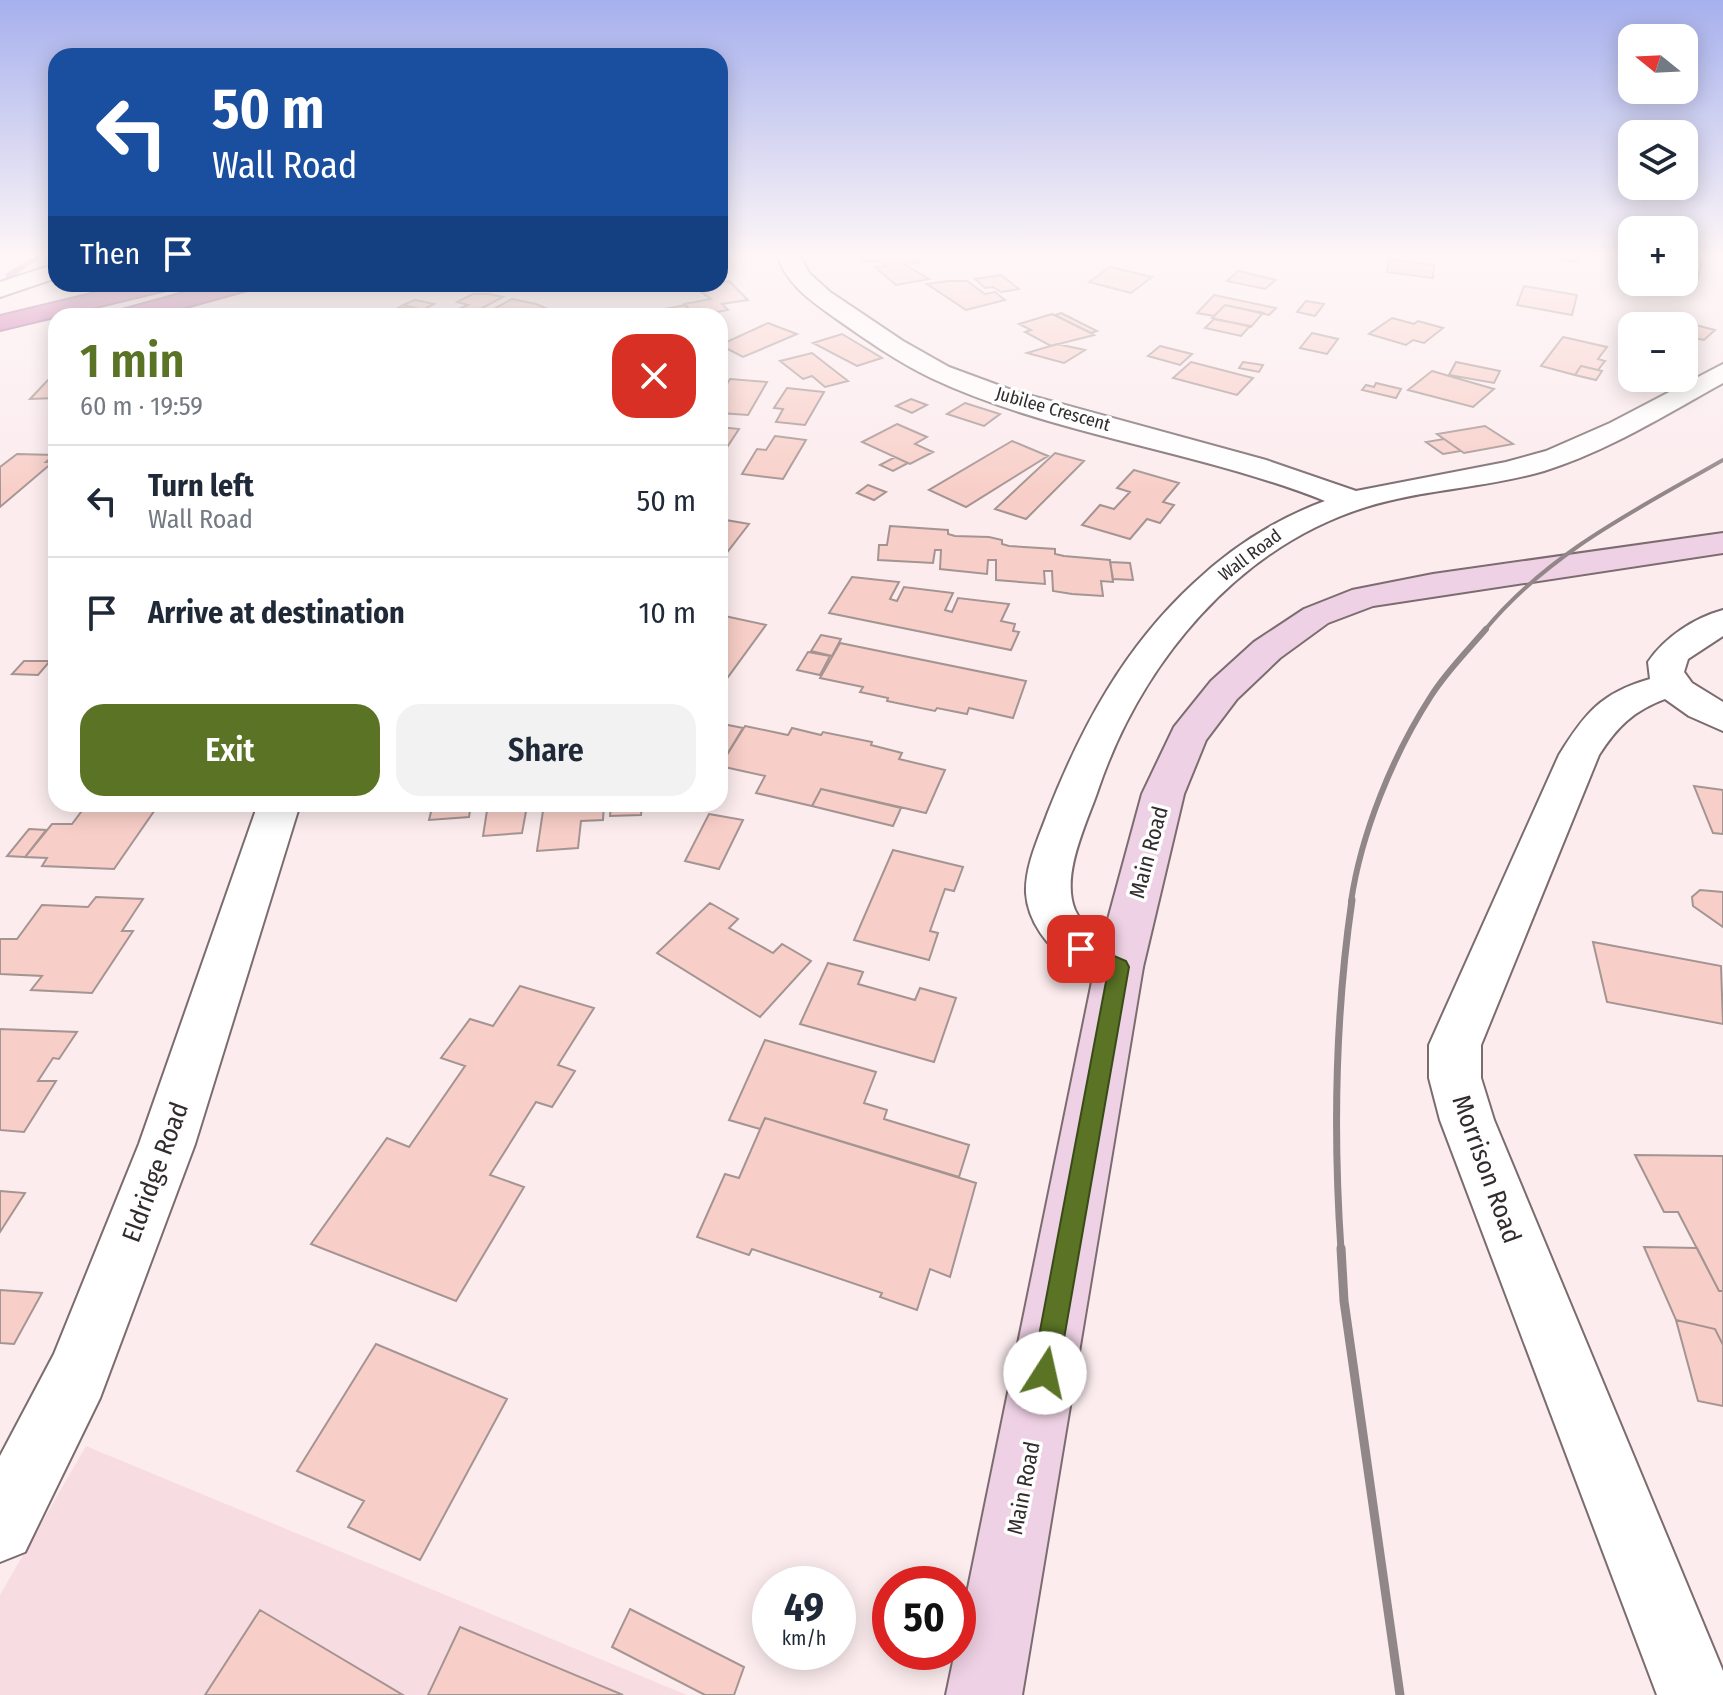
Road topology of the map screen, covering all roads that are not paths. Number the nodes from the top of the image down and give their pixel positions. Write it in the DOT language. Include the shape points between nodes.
graph roads {
  1 [pos="873,333"];
  2 [pos="48,336"];
  3 [pos="0,347"];
  4 [pos="1723,372"];
  5 [pos="1353,501"];
  6 [pos="1723,543"];
  7 [pos="1723,621"];
  8 [pos="1671,685"];
  9 [pos="1723,718"];
  10 [pos="276,812"];
  11 [pos="1119,967"];
  12 [pos="0,1527"];
  13 [pos="984,1695"];
  14 [pos="1695,1695"];
  1 -- 5 [label="street, Jubilee Crescent" via="954,379 1276,470"];
  2 -- 3 [label="highway"];
  4 -- 5 [label="street, Wall Road" via="1554,458"];
  5 -- 11 [label="street, Wall Road" via="1283,529 1231,566 1198,597 1142,666 1101,732 1062,833 1050,904 1058,927 1081,949"];
  6 -- 11 [label="main road, Main Road" via="1364,597 1316,616 1267,650 1224,690 1188,736 1163,794"];
  7 -- 8 [label="street" via="1672,652 1665,669"];
  8 -- 9 [label="street"];
  8 -- 14 [label="street, Morrison Road" via="1637,695 1607,712 1579,755 1455,1045 1455,1078 1508,1232 1591,1426"];
  10 -- 12 [label="street, Eldridge Road" via="167,1144 77,1375"];
  11 -- 13 [label="main road, Main Road"];
}
